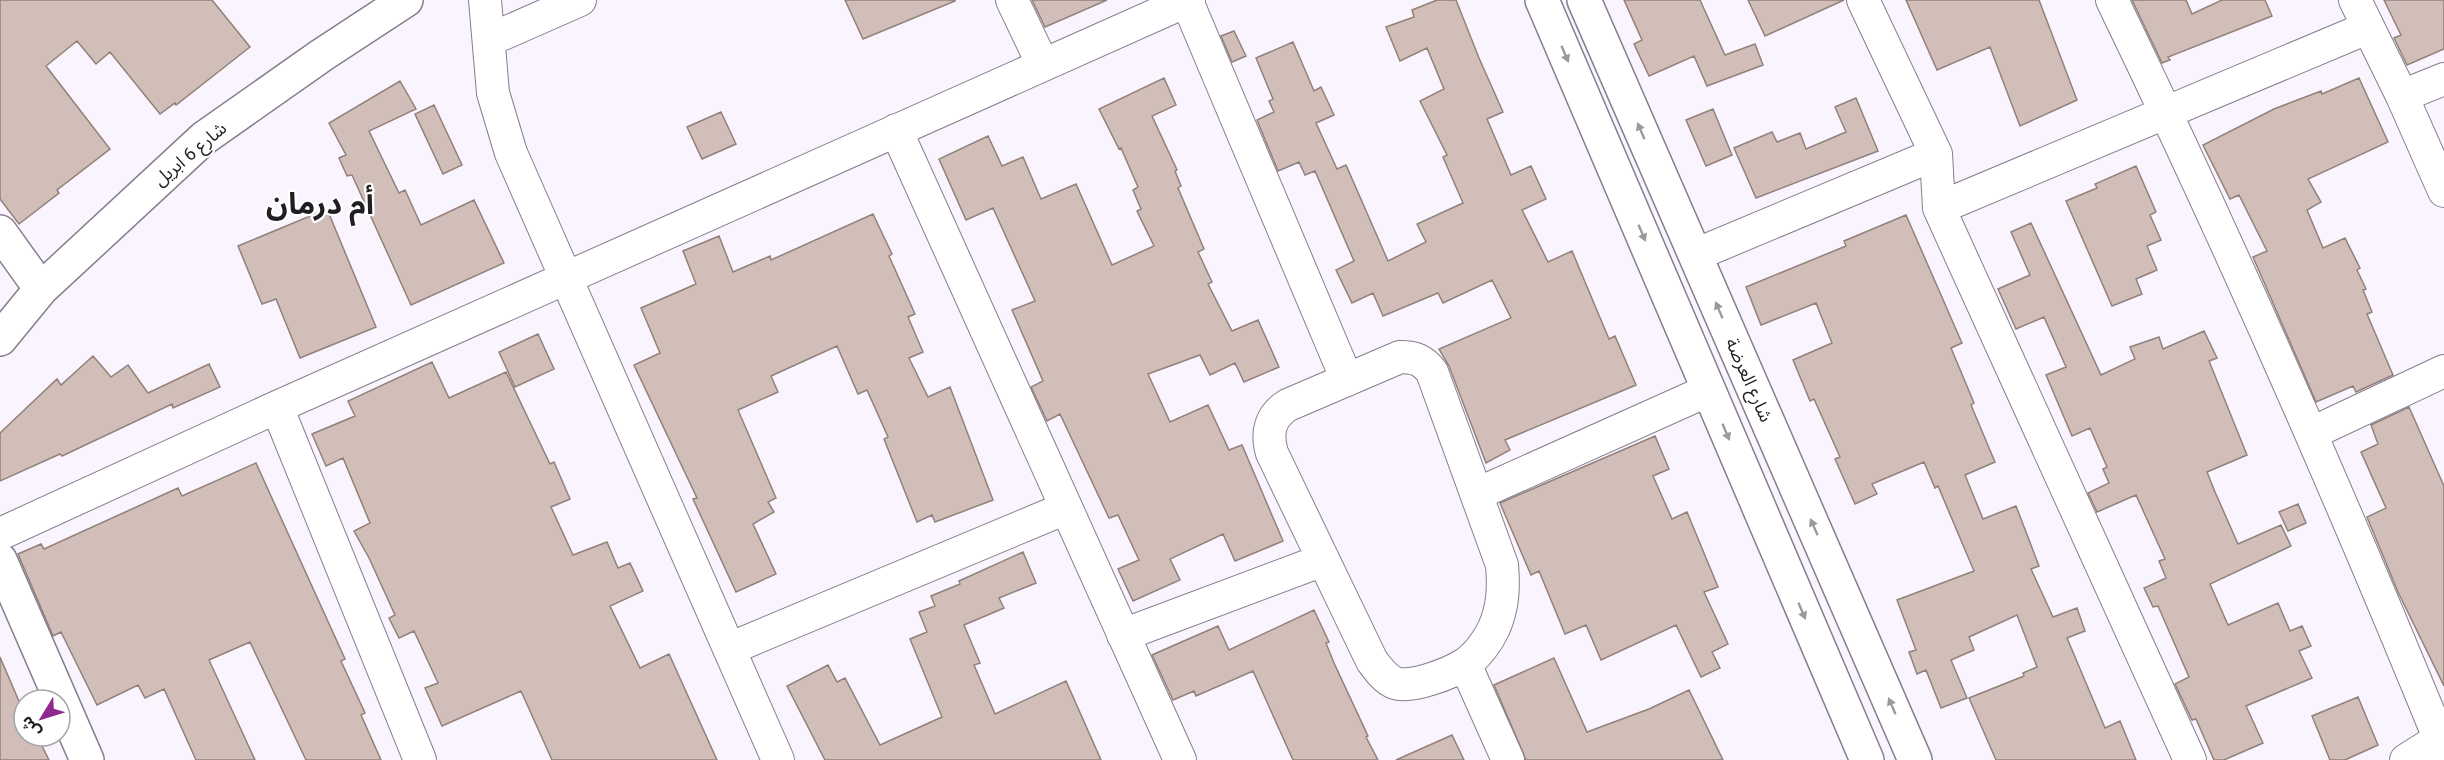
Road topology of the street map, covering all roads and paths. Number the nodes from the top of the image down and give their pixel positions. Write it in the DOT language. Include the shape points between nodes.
graph roads {
  1 [pos="406,0"];
  2 [pos="485,0"];
  3 [pos="580,0"];
  4 [pos="1012,0"];
  5 [pos="1188,0"];
  6 [pos="1542,0"];
  7 [pos="1584,0"];
  8 [pos="1863,0"];
  9 [pos="2112,0"];
  10 [pos="2361,14"];
  11 [pos="489,40"];
  12 [pos="1043,65"];
  13 [pos="2444,79"];
  14 [pos="2402,96"];
  15 [pos="2166,112"];
  16 [pos="896,130"];
  17 [pos="1936,154"];
  18 [pos="2444,191"];
  19 [pos="1940,208"];
  20 [pos="0,232"];
  21 [pos="1695,255"];
  22 [pos="566,277"];
  23 [pos="40,289"];
  24 [pos="0,339"];
  25 [pos="2444,371"];
  26 [pos="1347,380"];
  27 [pos="1709,390"];
  28 [pos="277,407"];
  29 [pos="2312,433"];
  30 [pos="1476,494"];
  31 [pos="1066,508"];
  32 [pos="0,534"];
  33 [pos="0,560"];
  34 [pos="1323,560"];
  35 [pos="1124,635"];
  36 [pos="729,649"];
  37 [pos="1465,664"];
  38 [pos="2442,741"];
  39 [pos="87,760"];
  40 [pos="420,760"];
  41 [pos="778,760"];
  42 [pos="1180,760"];
  43 [pos="1508,760"];
  44 [pos="1867,760"];
  45 [pos="1915,760"];
  46 [pos="2190,760"];
  47 [pos="2406,760"];
  1 -- 23 [label="main road, شارع 6 ابريل" via="204,138"];
  2 -- 11 [label="street"];
  3 -- 11 [label="street"];
  4 -- 12 [label="street"];
  5 -- 12 [label="street"];
  5 -- 26 [label="street"];
  6 -- 27 [label="main road, one-way"];
  21 -- 7 [label="main road, شارع العرضة, one-way"];
  8 -- 17 [label="street"];
  9 -- 15 [label="street"];
  10 -- 14 [label="street"];
  10 -- 15 [label="street"];
  11 -- 22 [label="street" via="494,93 511,153"];
  12 -- 16 [label="street"];
  13 -- 14 [label="street"];
  14 -- 18 [label="street"];
  15 -- 19 [label="street"];
  15 -- 29 [label="street"];
  16 -- 22 [label="street"];
  16 -- 31 [label="street"];
  17 -- 19 [label="street"];
  17 -- 21 [label="street"];
  19 -- 46 [label="street"];
  20 -- 23 [label="main road"];
  45 -- 21 [label="main road, شارع العرضة, one-way"];
  22 -- 28 [label="street"];
  22 -- 36 [label="street"];
  23 -- 24 [label="main road, شارع 6 ابريل"];
  25 -- 29 [label="street"];
  26 -- 30 [label="street" via="1400,357 1427,365 1436,380"];
  26 -- 34 [label="street" via="1278,411 1269,428 1272,453"];
  27 -- 30 [label="street"];
  27 -- 44 [label="main road, one-way"];
  28 -- 32 [label="street"];
  28 -- 40 [label="street"];
  29 -- 38 [label="street"];
  30 -- 37 [label="street" via="1502,565 1504,587 1493,630"];
  31 -- 35 [label="street"];
  31 -- 36 [label="street"];
  33 -- 39 [label="main road"];
  34 -- 35 [label="street"];
  34 -- 37 [label="street" via="1372,661 1386,677 1406,685 1417,684"];
  35 -- 42 [label="street"];
  36 -- 41 [label="street"];
  37 -- 43 [label="street"];
  38 -- 47 [label="street"];
}
